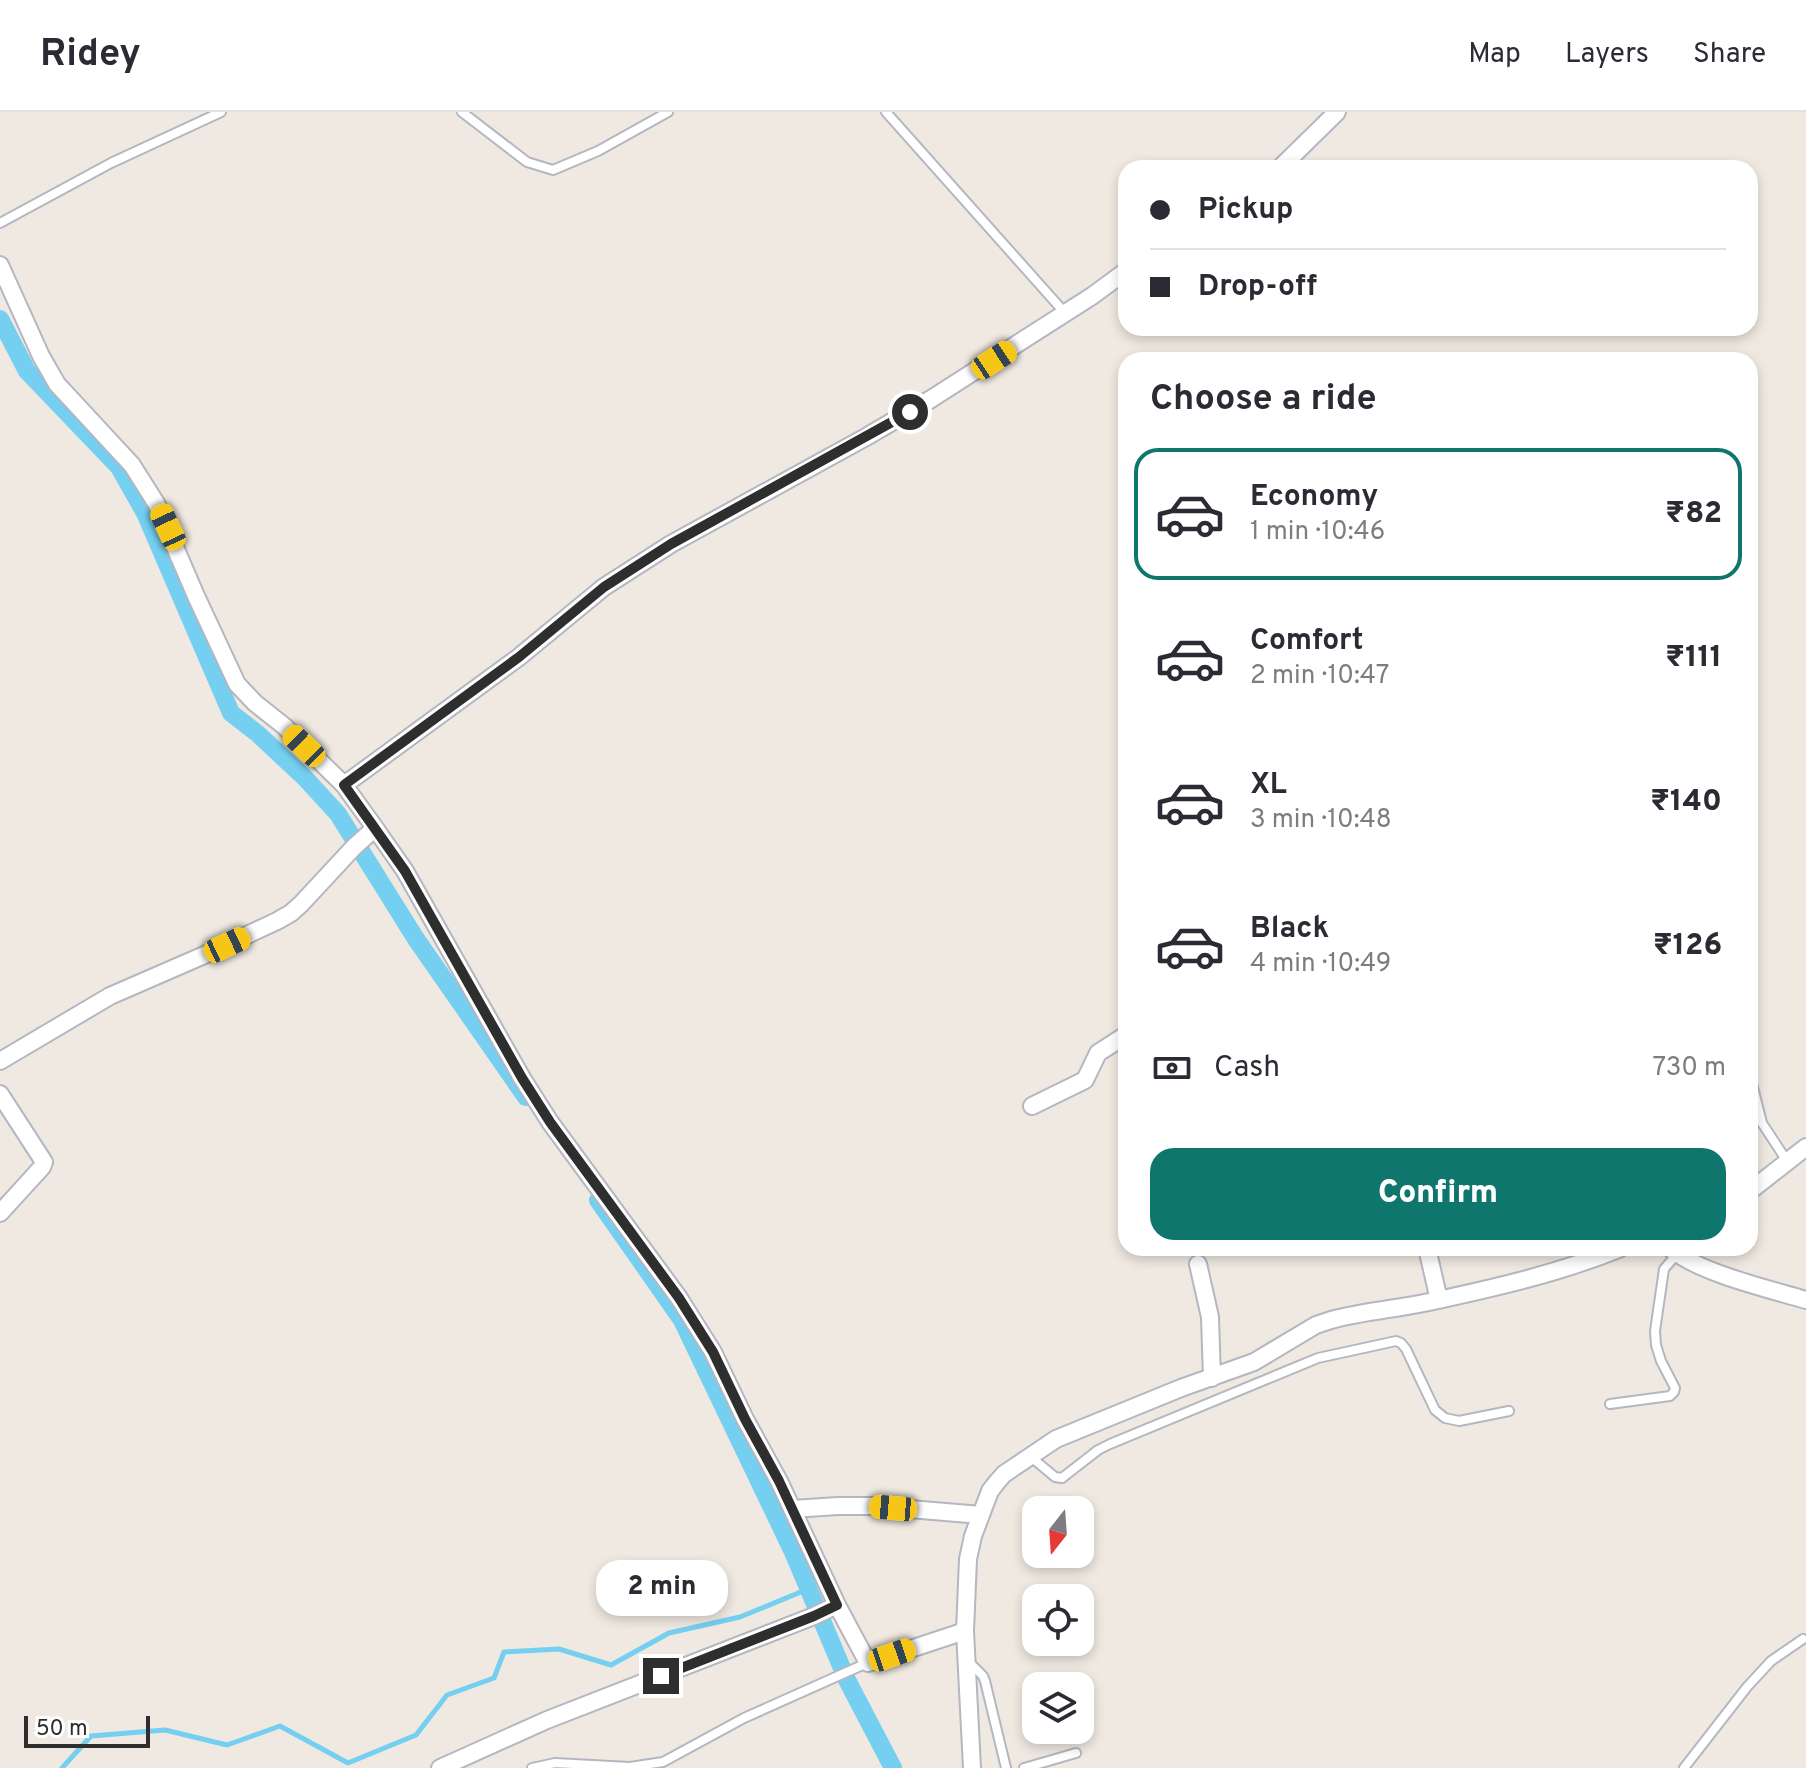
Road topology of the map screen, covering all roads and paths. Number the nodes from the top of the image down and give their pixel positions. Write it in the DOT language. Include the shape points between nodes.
graph roads {
  1 [pos="221,112"];
  2 [pos="462,112"];
  3 [pos="668,112"];
  4 [pos="886,112"];
  5 [pos="1337,112"];
  6 [pos="1288,160"];
  7 [pos="0,223"];
  8 [pos="0,265"];
  9 [pos="1118,277"];
  10 [pos="1065,313"];
  11 [pos="344,785"];
  12 [pos="364,838"];
  13 [pos="1118,1040"];
  14 [pos="0,1061"];
  15 [pos="0,1094"];
  16 [pos="1032,1106"];
  17 [pos="1758,1107"];
  18 [pos="1806,1147"];
  19 [pos="1788,1162"];
  20 [pos="1758,1185"];
  21 [pos="0,1213"];
  22 [pos="1429,1256"];
  23 [pos="1597,1256"];
  24 [pos="1671,1256"];
  25 [pos="1685,1256"];
  26 [pos="1198,1264"];
  27 [pos="1439,1300"];
  28 [pos="1806,1300"];
  29 [pos="1212,1378"];
  30 [pos="1610,1404"];
  31 [pos="1509,1411"];
  32 [pos="1030,1456"];
  33 [pos="792,1509"];
  34 [pos="981,1515"];
  35 [pos="827,1610"];
  36 [pos="965,1631"];
  37 [pos="1803,1639"];
  38 [pos="967,1660"];
  39 [pos="864,1664"];
  40 [pos="1076,1753"];
  41 [pos="440,1768"];
  42 [pos="532,1768"];
  43 [pos="972,1768"];
  44 [pos="1006,1768"];
  45 [pos="1024,1768"];
  46 [pos="1684,1768"];
  1 -- 7 [label="lane"];
  2 -- 3 [label="lane" via="527,162 553,170"];
  4 -- 10 [label="lane"];
  5 -- 6 [label="street"];
  8 -- 11 [label="street" via="57,384 132,465 156,503 237,684"];
  9 -- 10 [label="street"];
  10 -- 11 [label="street" via="931,399 604,587 519,657"];
  11 -- 12 [label="street"];
  12 -- 14 [label="street" via="291,913 110,996"];
  12 -- 33 [label="street" via="405,871 550,1122 697,1325"];
  13 -- 16 [label="street" via="1098,1053 1085,1080"];
  15 -- 21 [label="street" via="44,1162"];
  17 -- 19 [label="lane" via="1762,1123"];
  18 -- 19 [label="street"];
  19 -- 20 [label="street"];
  22 -- 27 [label="street"];
  23 -- 27 [label="street"];
  24 -- 30 [label="lane" via="1664,1269 1655,1331 1674,1392"];
  25 -- 28 [label="street" via="1725,1275"];
  26 -- 29 [label="street" via="1210,1317"];
  27 -- 29 [label="street" via="1316,1325 1254,1362"];
  29 -- 32 [label="street" via="1092,1423"];
  31 -- 32 [label="lane" via="1459,1421 1445,1418 1435,1410 1406,1349 1396,1341 1318,1358 1110,1444 1062,1478"];
  32 -- 34 [label="street" via="997,1482"];
  33 -- 34 [label="street" via="874,1506"];
  33 -- 35 [label="street"];
  34 -- 36 [label="street" via="968,1559"];
  35 -- 39 [label="street"];
  35 -- 41 [label="street"];
  36 -- 38 [label="street"];
  36 -- 39 [label="street"];
  37 -- 46 [label="lane" via="1771,1661 1747,1687"];
  38 -- 43 [label="street"];
  38 -- 44 [label="lane" via="985,1681"];
  39 -- 42 [label="lane" via="744,1718 663,1762"];
  40 -- 45 [label="lane"];
}
